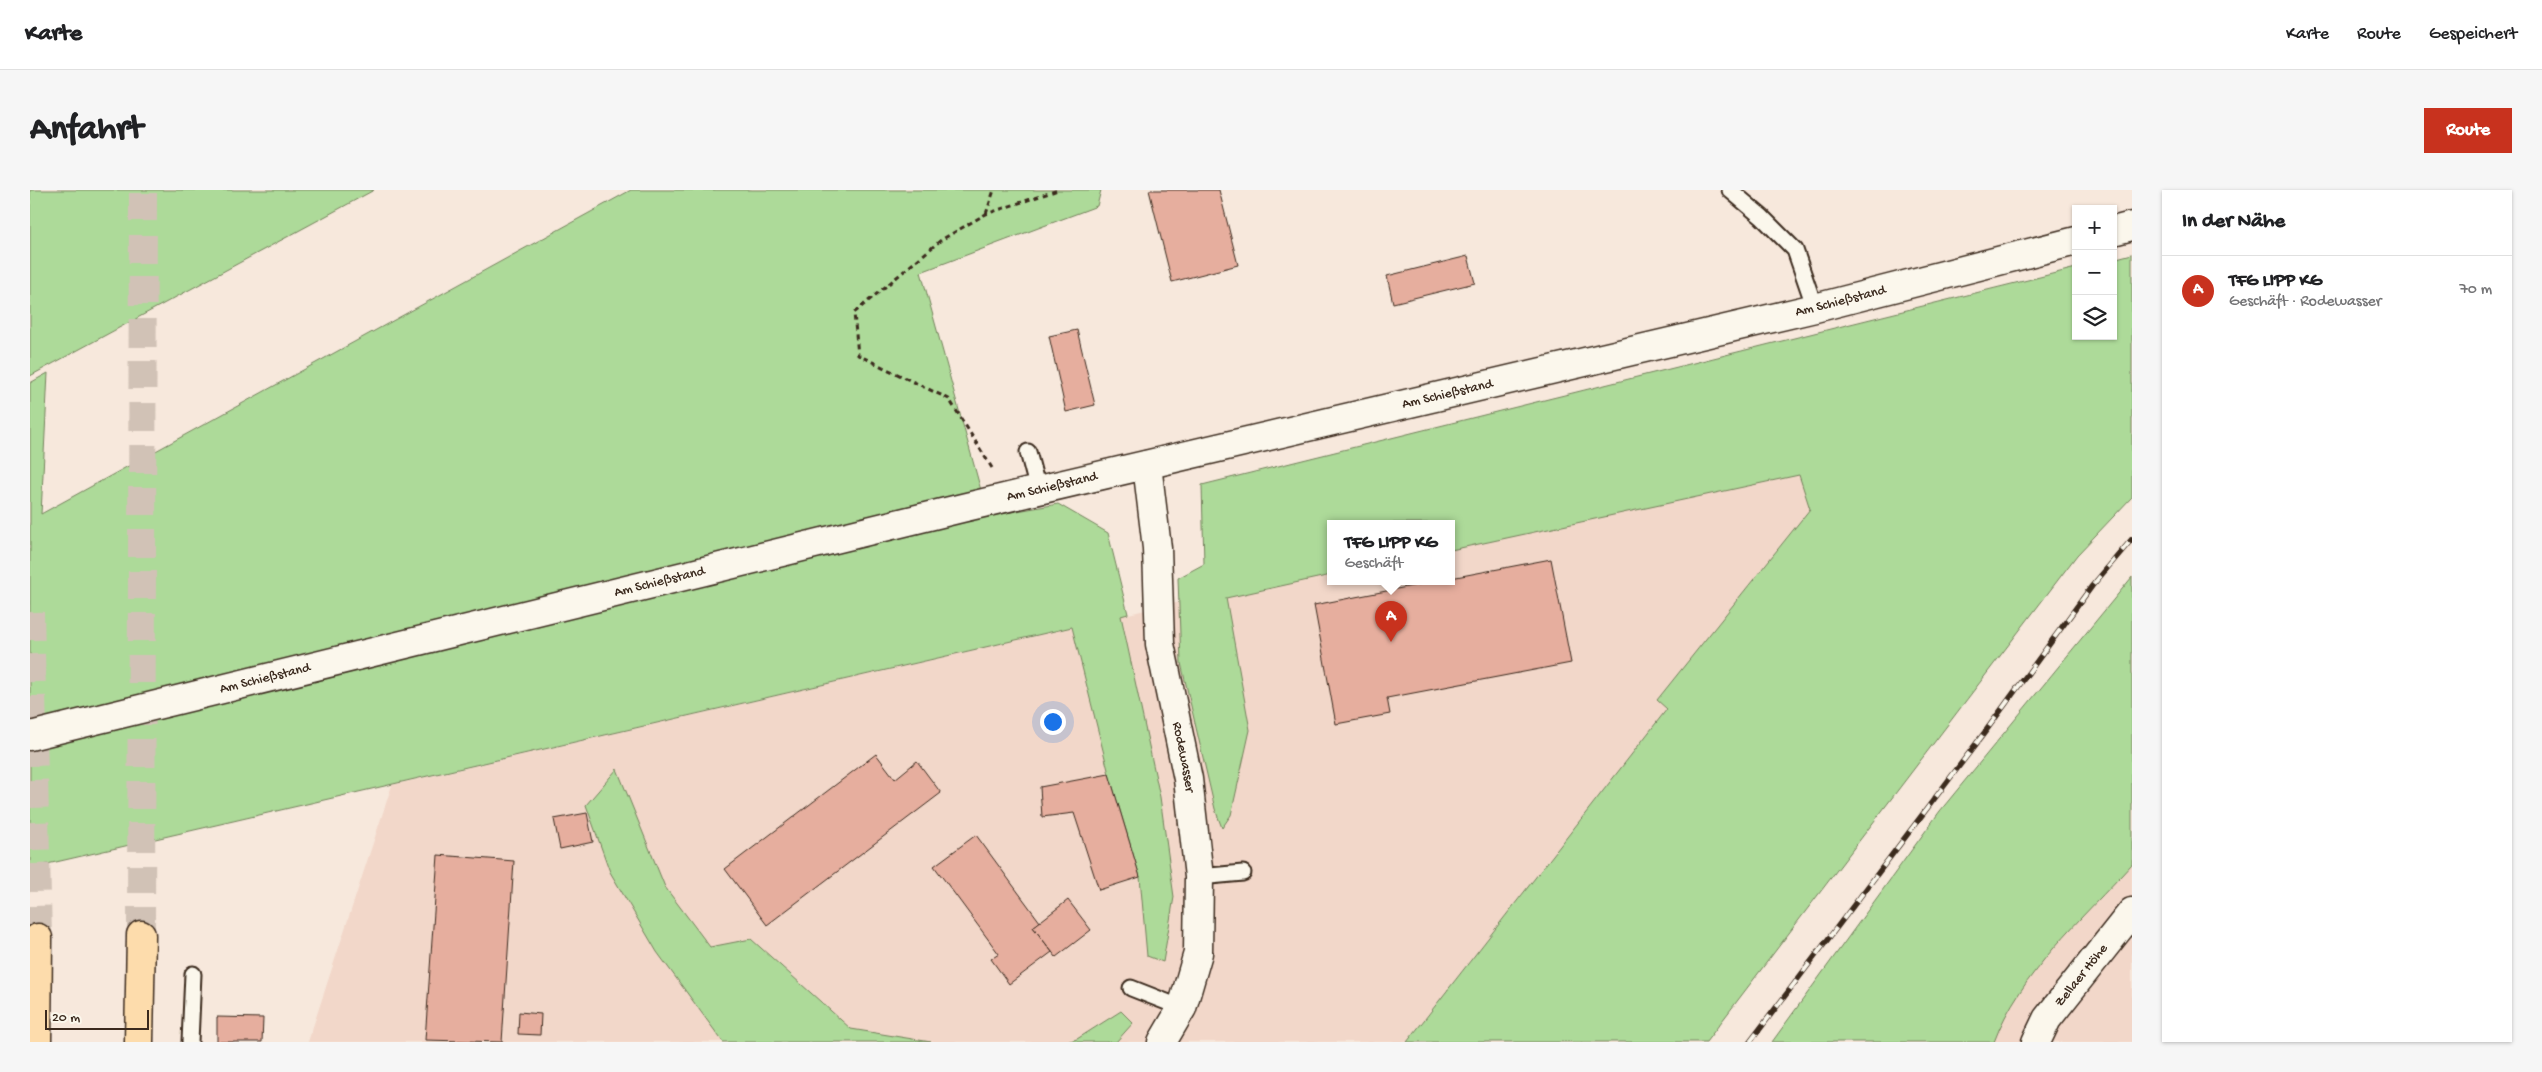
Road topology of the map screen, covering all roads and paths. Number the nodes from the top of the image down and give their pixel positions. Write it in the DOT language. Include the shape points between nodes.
graph roads {
  1 [pos="994,190"];
  2 [pos="1058,190"];
  3 [pos="1730,190"];
  4 [pos="986,214"];
  5 [pos="2132,226"];
  6 [pos="2117,230"];
  7 [pos="2072,241"];
  8 [pos="1815,308"];
  9 [pos="1028,452"];
  10 [pos="1148,465"];
  11 [pos="1038,490"];
  12 [pos="1009,496"];
  13 [pos="30,736"];
  14 [pos="1243,873"];
  15 [pos="1200,877"];
  16 [pos="2132,912"];
  17 [pos="141,935"];
  18 [pos="38,938"];
  19 [pos="193,974"];
  20 [pos="1130,988"];
  21 [pos="1182,1008"];
  22 [pos="37,1042"];
  23 [pos="139,1042"];
  24 [pos="190,1042"];
  25 [pos="1162,1042"];
  26 [pos="2036,1042"];
  1 -- 4 [label="path"];
  2 -- 4 [label="path"];
  3 -- 8 [label="lane" via="1794,250"];
  4 -- 12 [label="path" via="941,240 854,313 858,355 948,399"];
  5 -- 6 [label="street"];
  7 -- 8 [label="street, Am Schießstand"];
  8 -- 10 [label="street, Am Schießstand"];
  9 -- 11 [label="lane"];
  10 -- 11 [label="street, Am Schießstand"];
  10 -- 15 [label="street, Rodewasser" via="1157,548 1160,644 1188,779"];
  11 -- 12 [label="street, Am Schießstand"];
  12 -- 13 [label="street, Am Schießstand"];
  14 -- 15 [label="lane"];
  15 -- 21 [label="street, Rodewasser" via="1198,953"];
  16 -- 26 [label="street, Zellaer Höhe" via="2047,1020"];
  17 -- 23 [label="highway"];
  18 -- 22 [label="highway"];
  19 -- 24 [label="lane"];
  20 -- 21 [label="lane"];
  21 -- 25 [label="street, Rodewasser"];
}
